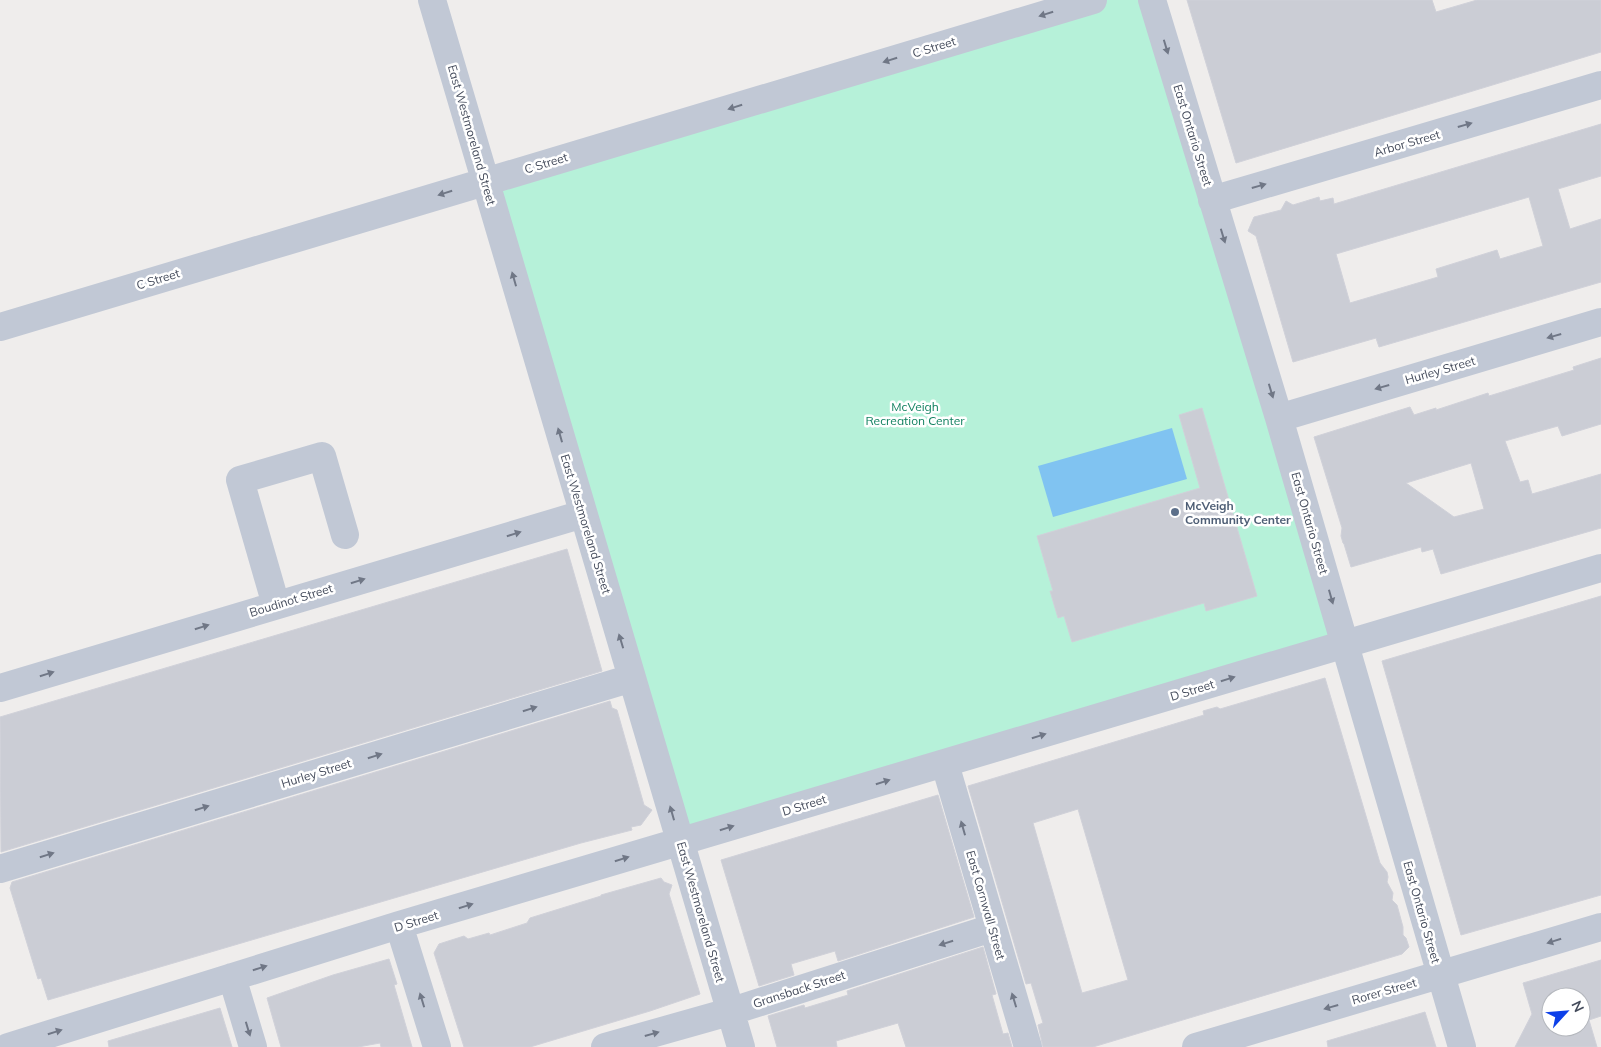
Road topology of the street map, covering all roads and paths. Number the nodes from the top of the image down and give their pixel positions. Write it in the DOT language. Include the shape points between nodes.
graph roads {
  1 [pos="432,0"];
  2 [pos="1093,0"];
  3 [pos="1152,0"];
  4 [pos="1601,86"];
  5 [pos="485,181"];
  6 [pos="1212,200"];
  7 [pos="1601,322"];
  8 [pos="0,327"];
  9 [pos="1279,418"];
  10 [pos="583,514"];
  11 [pos="345,535"];
  12 [pos="1601,568"];
  13 [pos="276,605"];
  14 [pos="1345,645"];
  15 [pos="632,678"];
  16 [pos="0,688"];
  17 [pos="944,764"];
  18 [pos="681,842"];
  19 [pos="0,869"];
  20 [pos="399,926"];
  21 [pos="1601,927"];
  22 [pos="992,928"];
  23 [pos="1440,975"];
  24 [pos="232,977"];
  25 [pos="729,1012"];
  26 [pos="8,1047"];
  27 [pos="253,1047"];
  28 [pos="437,1047"];
  29 [pos="605,1047"];
  30 [pos="740,1047"];
  31 [pos="1028,1047"];
  32 [pos="1196,1047"];
  33 [pos="1462,1047"];
  1 -- 5 [label="street, East Westmoreland Street"];
  2 -- 5 [label="street, C Street, one-way"];
  3 -- 6 [label="street, East Ontario Street, one-way"];
  6 -- 4 [label="street, Arbor Street, one-way"];
  5 -- 8 [label="street, C Street, one-way"];
  10 -- 5 [label="street, East Westmoreland Street, one-way"];
  6 -- 9 [label="street, East Ontario Street, one-way"];
  7 -- 9 [label="street, Hurley Street, one-way"];
  9 -- 14 [label="street, East Ontario Street, one-way"];
  13 -- 10 [label="street, Boudinot Street, one-way"];
  15 -- 10 [label="street, East Westmoreland Street, one-way"];
  11 -- 13 [label="street" via="322,456 240,480"];
  12 -- 14 [label="street, D Street"];
  16 -- 13 [label="street, Boudinot Street, one-way"];
  17 -- 14 [label="street, D Street, one-way"];
  14 -- 23 [label="street, East Ontario Street"];
  18 -- 15 [label="street, East Westmoreland Street, one-way"];
  19 -- 15 [label="street, Hurley Street, one-way"];
  18 -- 17 [label="street, D Street, one-way"];
  22 -- 17 [label="street, East Cornwall Street, one-way"];
  20 -- 18 [label="street, D Street, one-way"];
  18 -- 25 [label="street, East Westmoreland Street"];
  24 -- 20 [label="street, D Street, one-way"];
  28 -- 20 [label="street, one-way"];
  21 -- 23 [label="street, Rorer Street, one-way"];
  22 -- 25 [label="street, Gransback Street, one-way"];
  31 -- 22 [label="street, East Cornwall Street, one-way"];
  23 -- 32 [label="street, Rorer Street, one-way"];
  23 -- 33 [label="street, East Ontario Street"];
  26 -- 24 [label="street, D Street, one-way"];
  24 -- 27 [label="street, one-way"];
  29 -- 25 [label="street, Gransback Street, one-way"];
  25 -- 30 [label="street, East Westmoreland Street"];
}
